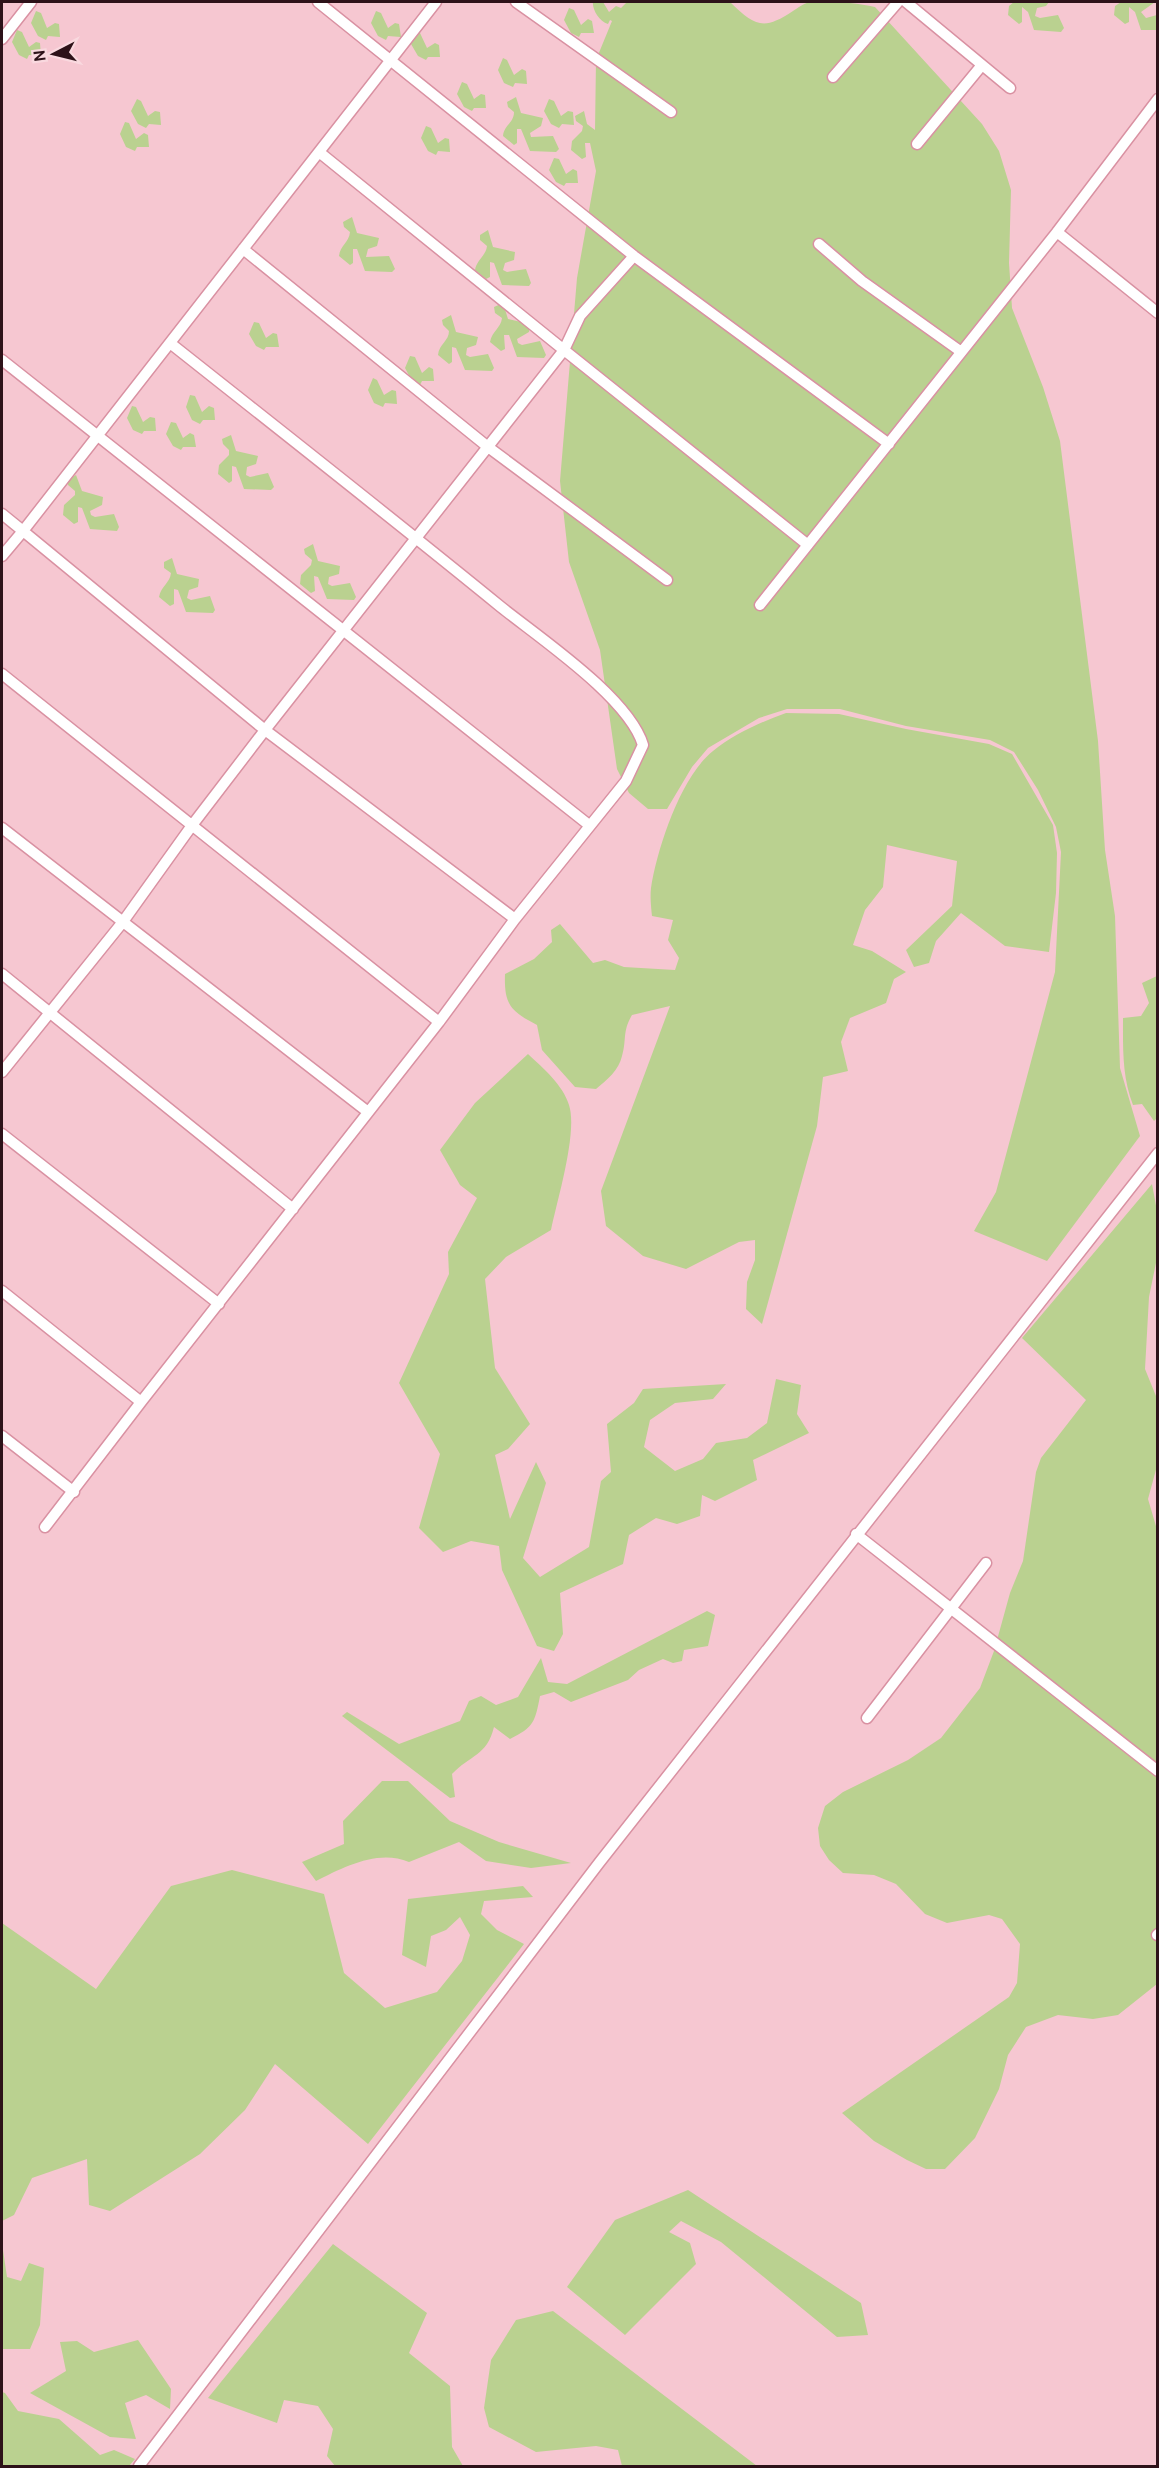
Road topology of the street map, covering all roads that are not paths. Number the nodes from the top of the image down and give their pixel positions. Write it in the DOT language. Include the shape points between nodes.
graph roads {
  1 [pos="31,2"];
  2 [pos="318,2"];
  3 [pos="436,2"];
  4 [pos="516,2"];
  5 [pos="898,2"];
  6 [pos="906,2"];
  7 [pos="2,39"];
  8 [pos="391,60"];
  9 [pos="982,65"];
  10 [pos="833,77"];
  11 [pos="1010,88"];
  12 [pos="1158,99"];
  13 [pos="671,112"];
  14 [pos="917,144"];
  15 [pos="319,152"];
  16 [pos="1057,232"];
  17 [pos="819,244"];
  18 [pos="243,249"];
  19 [pos="634,256"];
  20 [pos="1158,313"];
  21 [pos="170,343"];
  22 [pos="564,350"];
  23 [pos="960,351"];
  24 [pos="2,360"];
  25 [pos="98,435"];
  26 [pos="889,444"];
  27 [pos="488,447"];
  28 [pos="2,514"];
  29 [pos="23,531"];
  30 [pos="418,539"];
  31 [pos="808,545"];
  32 [pos="2,556"];
  33 [pos="667,580"];
  34 [pos="760,605"];
  35 [pos="344,630"];
  36 [pos="2,674"];
  37 [pos="266,730"];
  38 [pos="193,824"];
  39 [pos="589,825"];
  40 [pos="2,828"];
  41 [pos="515,918"];
  42 [pos="122,923"];
  43 [pos="2,974"];
  44 [pos="49,1011"];
  45 [pos="439,1022"];
  46 [pos="2,1072"];
  47 [pos="368,1112"];
  48 [pos="2,1134"];
  49 [pos="1158,1153"];
  50 [pos="293,1209"];
  51 [pos="2,1291"];
  52 [pos="219,1304"];
  53 [pos="141,1402"];
  54 [pos="2,1436"];
  55 [pos="74,1492"];
  56 [pos="45,1527"];
  57 [pos="856,1534"];
  58 [pos="986,1563"];
  59 [pos="951,1609"];
  60 [pos="867,1718"];
  61 [pos="1158,1771"];
  62 [pos="139,2466"];
  1 -- 7 [label="street"];
  2 -- 8 [label="street"];
  3 -- 8 [label="street"];
  4 -- 13 [label="street"];
  5 -- 10 [label="street"];
  6 -- 9 [label="street"];
  8 -- 15 [label="street"];
  8 -- 19 [label="street"];
  9 -- 11 [label="street"];
  9 -- 14 [label="street"];
  12 -- 16 [label="street"];
  15 -- 18 [label="street"];
  15 -- 22 [label="street"];
  16 -- 20 [label="street"];
  16 -- 23 [label="street"];
  17 -- 23 [label="street" via="862,281"];
  18 -- 21 [label="street"];
  18 -- 27 [label="street"];
  19 -- 22 [label="street" via="580,316"];
  19 -- 26 [label="street"];
  21 -- 25 [label="street"];
  21 -- 30 [label="street"];
  22 -- 27 [label="street"];
  22 -- 31 [label="street"];
  23 -- 26 [label="street"];
  24 -- 25 [label="street"];
  25 -- 29 [label="street"];
  25 -- 35 [label="street"];
  26 -- 31 [label="street"];
  27 -- 30 [label="street"];
  27 -- 33 [label="street"];
  28 -- 29 [label="street"];
  29 -- 32 [label="street"];
  29 -- 37 [label="street"];
  30 -- 35 [label="street"];
  30 -- 39 [label="street" via="603,690 638,729 643,745 626,781"];
  31 -- 34 [label="street"];
  35 -- 37 [label="street"];
  35 -- 39 [label="street"];
  36 -- 38 [label="street"];
  37 -- 38 [label="street"];
  37 -- 41 [label="street"];
  38 -- 42 [label="street"];
  38 -- 45 [label="street"];
  39 -- 41 [label="street"];
  40 -- 42 [label="street"];
  41 -- 45 [label="street"];
  42 -- 44 [label="street"];
  42 -- 47 [label="street"];
  43 -- 44 [label="street"];
  44 -- 46 [label="street"];
  44 -- 50 [label="street"];
  45 -- 47 [label="street"];
  47 -- 50 [label="street"];
  48 -- 52 [label="street"];
  49 -- 57 [label="street"];
  50 -- 52 [label="street"];
  51 -- 53 [label="street"];
  52 -- 53 [label="street"];
  53 -- 55 [label="street"];
  54 -- 55 [label="street"];
  55 -- 56 [label="street"];
  57 -- 59 [label="street"];
  57 -- 62 [label="street" via="599,1863"];
  58 -- 59 [label="street"];
  59 -- 60 [label="street"];
  59 -- 61 [label="street"];
}
